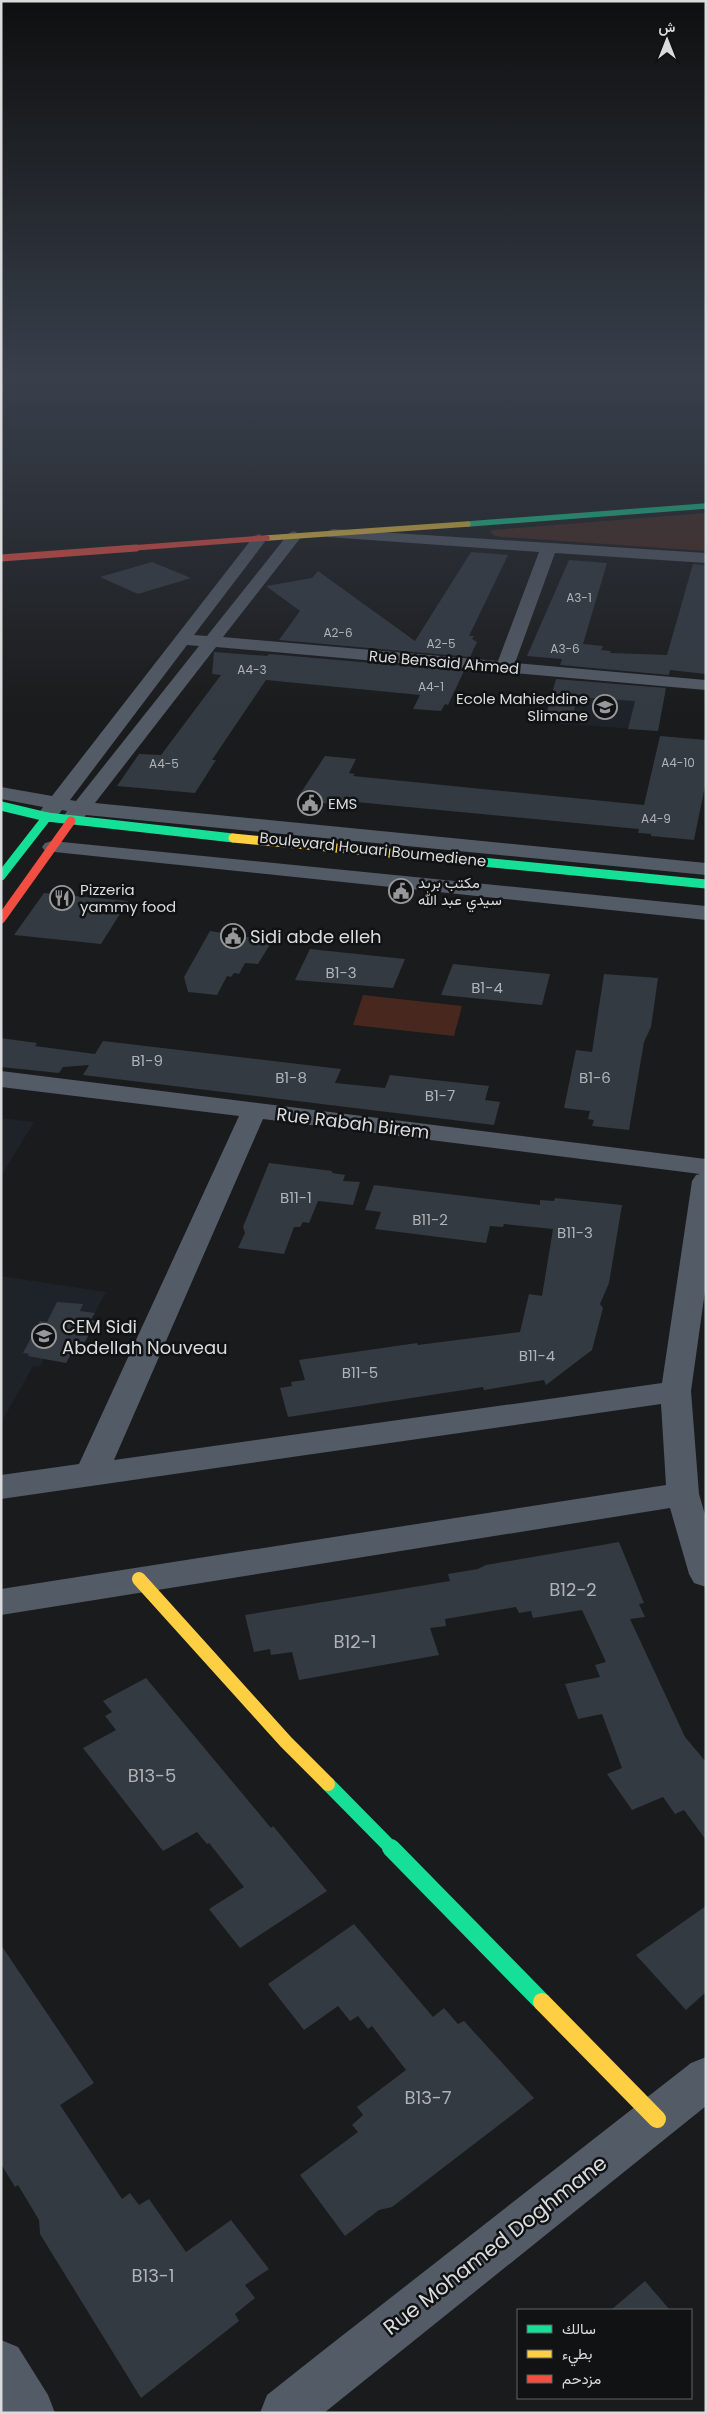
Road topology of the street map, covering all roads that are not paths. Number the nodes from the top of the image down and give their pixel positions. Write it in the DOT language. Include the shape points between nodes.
graph roads {
  1 [pos="706,506"];
  2 [pos="333,534"];
  3 [pos="294,536"];
  4 [pos="259,539"];
  5 [pos="549,547"];
  6 [pos="1,558"];
  7 [pos="706,558"];
  8 [pos="182,639"];
  9 [pos="211,642"];
  10 [pos="504,668"];
  11 [pos="706,685"];
  12 [pos="1,792"];
  13 [pos="1,806"];
  14 [pos="42,819"];
  15 [pos="68,829"];
  16 [pos="231,850"];
  17 [pos="260,853"];
  18 [pos="706,869"];
  19 [pos="1,876"];
  20 [pos="706,884"];
  21 [pos="706,913"];
  22 [pos="1,919"];
  23 [pos="1,1079"];
  24 [pos="254,1111"];
  25 [pos="706,1167"];
  26 [pos="706,1181"];
  27 [pos="676,1391"];
  28 [pos="92,1474"];
  29 [pos="1,1487"];
  30 [pos="684,1494"];
  31 [pos="706,1574"];
  32 [pos="139,1579"];
  33 [pos="1,1602"];
  34 [pos="706,2078"];
  35 [pos="657,2119"];
  36 [pos="1,2364"];
  37 [pos="30,2413"];
  38 [pos="285,2413"];
  1 -- 2 [label="street"];
  2 -- 3 [label="street"];
  2 -- 5 [label="street"];
  3 -- 4 [label="street"];
  3 -- 9 [label="street"];
  4 -- 6 [label="street"];
  4 -- 8 [label="street"];
  5 -- 7 [label="street"];
  5 -- 10 [label="street"];
  8 -- 9 [label="street, Rue Bensaid Ahmed"];
  8 -- 14 [label="street"];
  9 -- 10 [label="street, Rue Bensaid Ahmed"];
  9 -- 15 [label="street"];
  10 -- 11 [label="street, Rue Bensaid Ahmed"];
  12 -- 14 [label="street"];
  13 -- 14 [label="street, Boulevard Houari Boumediene"];
  14 -- 15 [label="street"];
  14 -- 15 [label="street, Boulevard Houari Boumediene"];
  14 -- 19 [label="street"];
  15 -- 18 [label="street"];
  15 -- 20 [label="street, Boulevard Houari Boumediene" via="160,832"];
  15 -- 21 [label="street"];
  15 -- 22 [label="street"];
  16 -- 17 [label="street, Boulevard Houari Boumediene"];
  23 -- 24 [label="street, Rue Rabah Birem"];
  24 -- 25 [label="street, Rue Rabah Birem"];
  24 -- 28 [label="street"];
  26 -- 27 [label="street"];
  27 -- 28 [label="street"];
  27 -- 30 [label="street"];
  28 -- 29 [label="street"];
  30 -- 31 [label="street"];
  30 -- 32 [label="street"];
  32 -- 33 [label="street"];
  32 -- 35 [label="street" via="286,1742"];
  34 -- 35 [label="street, Rue Mohamed Doghmane"];
  35 -- 38 [label="street, Rue Mohamed Doghmane" via="396,2322"];
  36 -- 37 [label="street"];
}
